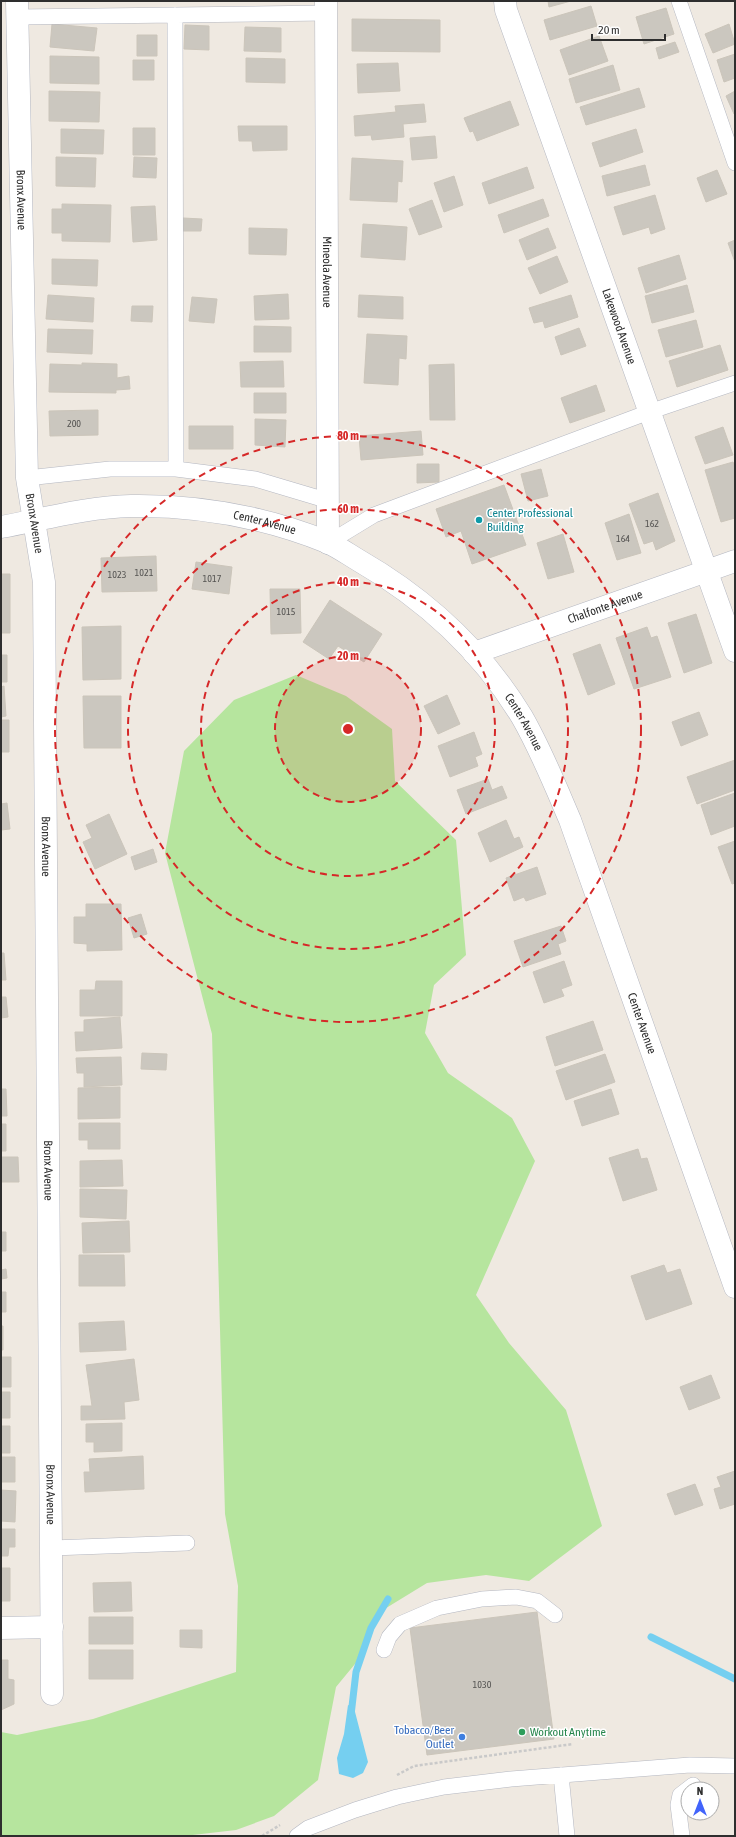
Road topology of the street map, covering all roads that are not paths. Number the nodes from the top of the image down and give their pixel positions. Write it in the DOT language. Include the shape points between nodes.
graph roads {
  1 [pos="505,1"];
  2 [pos="679,1"];
  3 [pos="326,7"];
  4 [pos="17,9"];
  5 [pos="175,15"];
  6 [pos="735,163"];
  7 [pos="735,383"];
  8 [pos="649,412"];
  9 [pos="176,468"];
  10 [pos="27,478"];
  11 [pos="329,501"];
  12 [pos="35,521"];
  13 [pos="1,527"];
  14 [pos="328,543"];
  15 [pos="735,561"];
  16 [pos="706,571"];
  17 [pos="735,652"];
  18 [pos="474,654"];
  19 [pos="735,1287"];
  20 [pos="187,1543"];
  21 [pos="52,1548"];
  22 [pos="555,1615"];
  23 [pos="52,1627"];
  24 [pos="1,1628"];
  25 [pos="384,1650"];
  26 [pos="52,1694"];
  27 [pos="735,1766"];
  28 [pos="561,1775"];
  29 [pos="680,1795"];
  30 [pos="680,1820"];
  31 [pos="680,1821"];
  32 [pos="297,1836"];
  33 [pos="568,1836"];
  34 [pos="682,1836"];
  1 -- 8 [label="street, Lakewood Avenue" via="506,10"];
  2 -- 6 [label="lane"];
  3 -- 5 [label="lane"];
  3 -- 11 [label="street, Mineola Avenue"];
  4 -- 5 [label="lane"];
  4 -- 10 [label="street, Bronx Avenue"];
  5 -- 9 [label="lane"];
  7 -- 8 [label="lane"];
  8 -- 14 [label="lane" via="374,515"];
  8 -- 16 [label="street, Lakewood Avenue"];
  9 -- 10 [label="lane" via="110,468"];
  9 -- 11 [label="lane" via="255,479"];
  10 -- 12 [label="street, Bronx Avenue"];
  11 -- 14 [label="street, Mineola Avenue"];
  12 -- 13 [label="street, Center Avenue"];
  12 -- 14 [label="street, Center Avenue" via="88,510 130,506 180,507 247,517"];
  12 -- 21 [label="street, Bronx Avenue" via="44,582"];
  14 -- 18 [label="street, Center Avenue" via="410,594 452,629"];
  15 -- 16 [label="street, Chalfonte Avenue"];
  16 -- 17 [label="street, Lakewood Avenue"];
  16 -- 18 [label="street, Chalfonte Avenue"];
  18 -- 19 [label="street, Center Avenue" via="521,716 547,764 570,820"];
  20 -- 21 [label="lane"];
  21 -- 23 [label="street, Bronx Avenue"];
  22 -- 25 [label="lane" via="537,1601 516,1597 482,1599 437,1608 400,1624 388,1637"];
  23 -- 24 [label="street"];
  23 -- 26 [label="street, Bronx Avenue"];
  27 -- 28 [label="lane" via="690,1765"];
  28 -- 32 [label="lane" via="444,1787 397,1797 355,1810 314,1826"];
  28 -- 33 [label="lane"];
  29 -- 30 [label="lane"];
  31 -- 34 [label="lane"];
}
